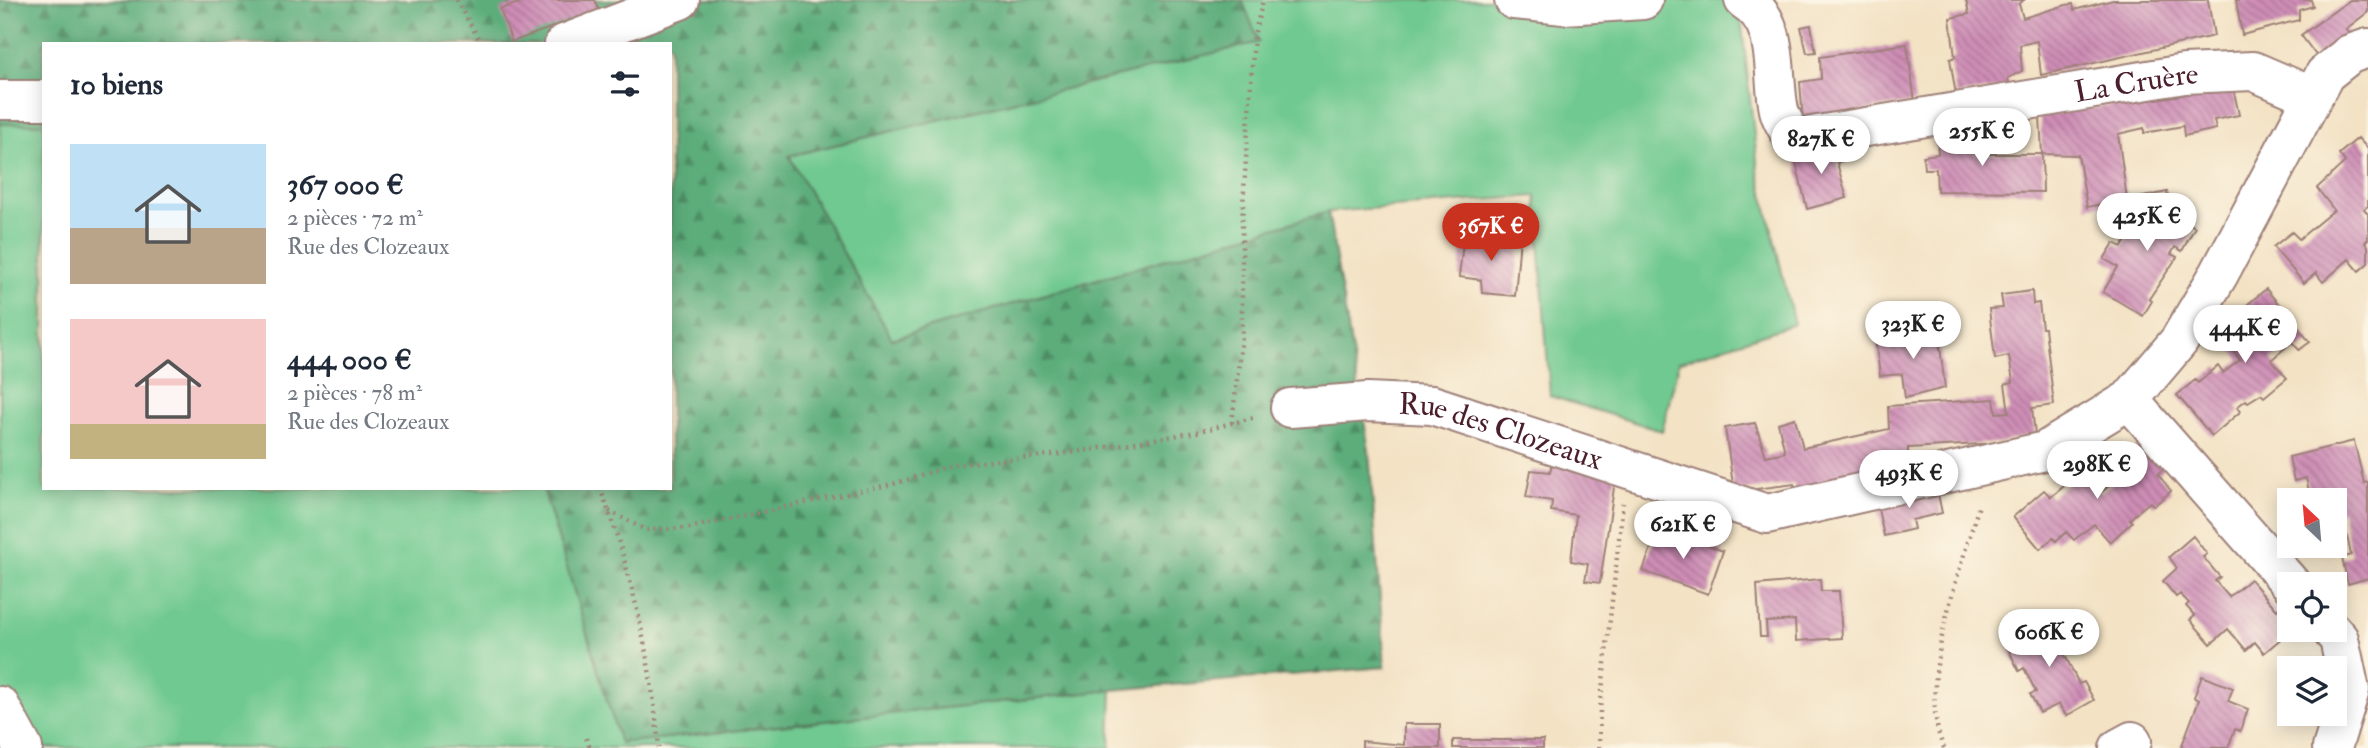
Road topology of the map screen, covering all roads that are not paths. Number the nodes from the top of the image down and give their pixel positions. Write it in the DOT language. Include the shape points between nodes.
graph roads {
  1 [pos="680,0"];
  2 [pos="1514,0"];
  3 [pos="1643,0"];
  4 [pos="1744,0"];
  5 [pos="569,42"];
  6 [pos="2368,48"];
  7 [pos="2311,96"];
  8 [pos="0,100"];
  9 [pos="42,100"];
  10 [pos="2129,400"];
  11 [pos="1290,408"];
  12 [pos="2280,572"];
  13 [pos="2340,642"];
  14 [pos="0,706"];
  15 [pos="23,748"];
  16 [pos="2332,748"];
  1 -- 5 [label="street"];
  2 -- 3 [label="street" via="1564,5"];
  4 -- 7 [label="street, La Cruère" via="1753,5 1771,34 1779,113 1794,139 2184,74 2253,71"];
  6 -- 7 [label="street, Rue des Clozeaux" via="2350,54 2325,74"];
  7 -- 10 [label="street, Rue des Clozeaux" via="2186,330"];
  8 -- 9 [label="street"];
  10 -- 11 [label="street, Rue des Clozeaux" via="2045,451 1767,514 1432,405 1368,401"];
  10 -- 12 [label="street"];
  13 -- 16 [label="street" via="2350,690"];
  14 -- 15 [label="street"];
}
